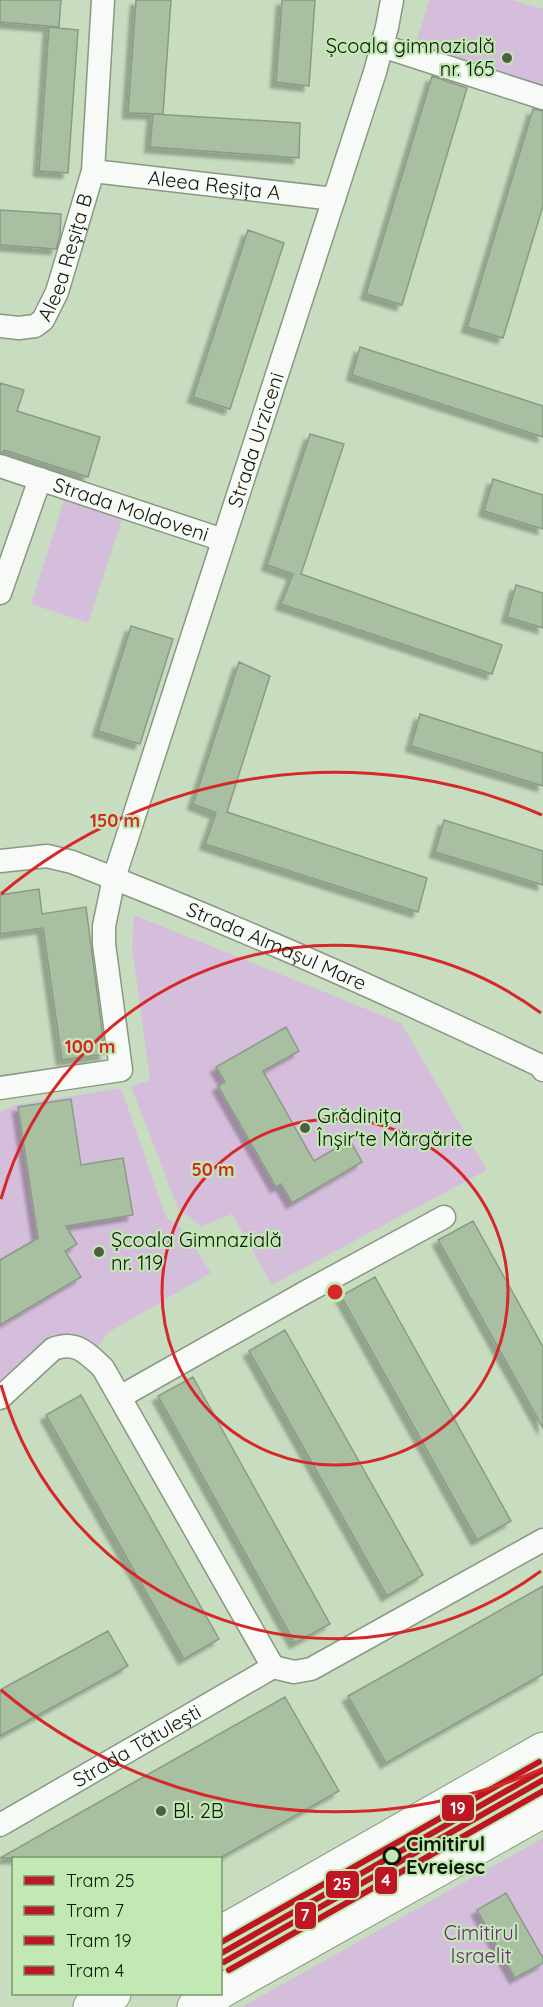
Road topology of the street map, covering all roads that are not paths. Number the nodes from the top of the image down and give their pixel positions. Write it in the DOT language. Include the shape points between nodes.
graph roads {
  1 [pos="103,0"];
  2 [pos="392,0"];
  3 [pos="382,46"];
  4 [pos="543,98"];
  5 [pos="91,177"];
  6 [pos="333,199"];
  7 [pos="0,326"];
  8 [pos="0,466"];
  9 [pos="40,479"];
  10 [pos="223,540"];
  11 [pos="0,593"];
  12 [pos="0,861"];
  13 [pos="114,878"];
  14 [pos="542,1066"];
  15 [pos="0,1088"];
  16 [pos="444,1217"];
  17 [pos="120,1397"];
  18 [pos="0,1398"];
  19 [pos="543,1540"];
  20 [pos="273,1667"];
  21 [pos="543,1749"];
  22 [pos="543,1811"];
  23 [pos="0,1825"];
  24 [pos="222,1932"];
  25 [pos="222,1991"];
  26 [pos="112,1995"];
  27 [pos="215,1995"];
  28 [pos="90,2007"];
  29 [pos="194,2007"];
  1 -- 5 [label="street"];
  2 -- 3 [label="street, Strada Urziceni"];
  3 -- 4 [label="street"];
  3 -- 6 [label="street, Strada Urziceni"];
  5 -- 6 [label="street, Aleea Reșița A"];
  5 -- 7 [label="street, Aleea Reșița B" via="57,292 43,320 35,326"];
  6 -- 10 [label="street, Strada Urziceni"];
  8 -- 9 [label="street, Strada Moldoveni"];
  9 -- 10 [label="street, Strada Moldoveni"];
  9 -- 11 [label="street, Strada Moldoveni"];
  10 -- 13 [label="street, Strada Urziceni"];
  12 -- 13 [label="street, Strada Almașul Mare" via="56,857"];
  13 -- 14 [label="street, Strada Almașul Mare" via="345,976"];
  13 -- 15 [label="street, Strada Urziceni" via="104,944 121,1070"];
  16 -- 17 [label="street"];
  17 -- 18 [label="street" via="93,1358 63,1345 53,1349"];
  17 -- 20 [label="street"];
  19 -- 20 [label="street" via="310,1669 294,1672"];
  20 -- 23 [label="street, Strada Tătulești"];
  21 -- 24 [label="main road"];
  22 -- 25 [label="main road"];
  26 -- 28 [label="main road"];
  27 -- 29 [label="main road"];
}
